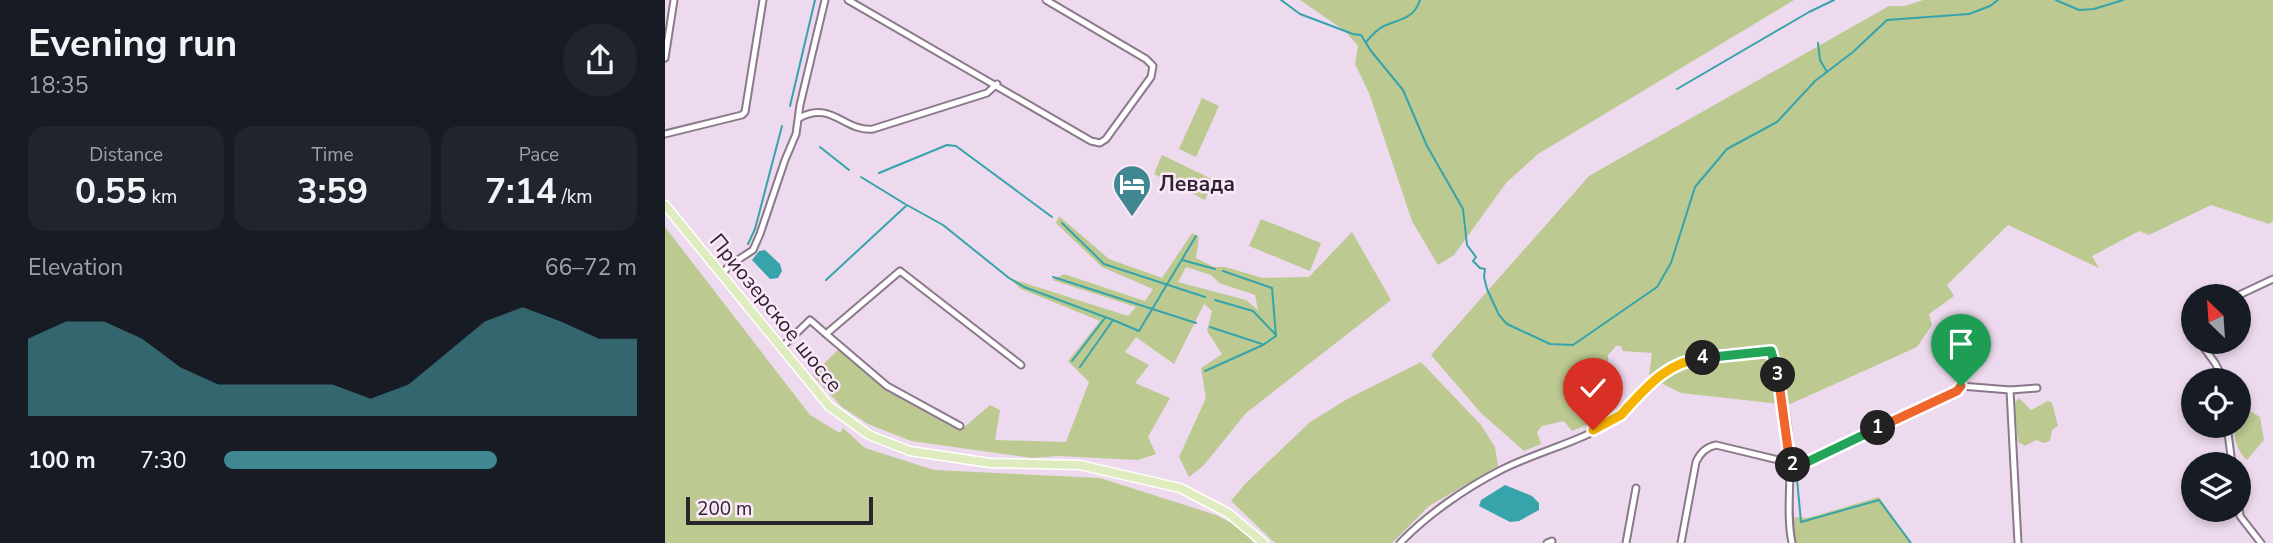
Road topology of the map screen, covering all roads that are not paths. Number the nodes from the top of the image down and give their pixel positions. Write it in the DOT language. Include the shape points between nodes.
graph roads {
  1 [pos="674,0"];
  2 [pos="763,0"];
  3 [pos="825,0"];
  4 [pos="848,0"];
  5 [pos="1046,0"];
  6 [pos="665,58"];
  7 [pos="997,85"];
  8 [pos="799,118"];
  9 [pos="665,134"];
  10 [pos="665,205"];
  11 [pos="721,275"];
  12 [pos="2273,279"];
  13 [pos="2251,289"];
  14 [pos="826,334"];
  15 [pos="781,348"];
  16 [pos="1021,365"];
  17 [pos="2037,388"];
  18 [pos="2010,390"];
  19 [pos="960,426"];
  20 [pos="1790,464"];
  21 [pos="1636,488"];
  22 [pos="2245,522"];
  23 [pos="1264,543"];
  24 [pos="1400,543"];
  25 [pos="1626,543"];
  26 [pos="1681,543"];
  27 [pos="1792,543"];
  28 [pos="2018,543"];
  29 [pos="2261,543"];
  1 -- 6 [label="street"];
  2 -- 9 [label="street" via="745,112"];
  3 -- 8 [label="street"];
  4 -- 7 [label="street"];
  5 -- 7 [label="street" via="1146,59 1153,66 1151,77 1100,143"];
  7 -- 8 [label="street" via="988,93 873,129 861,130 833,114"];
  8 -- 11 [label="street" via="753,250"];
  10 -- 11 [label="main road, Приозерское шоссе"];
  11 -- 15 [label="main road, Приозерское шоссе"];
  12 -- 13 [label="street"];
  14 -- 15 [label="street" via="810,320"];
  14 -- 16 [label="street" via="900,271"];
  14 -- 19 [label="street" via="887,386"];
  15 -- 23 [label="main road, Приозерское шоссе" via="829,406 869,435 910,451 990,463 1080,465 1155,481 1210,502"];
  17 -- 18 [label="street"];
  18 -- 20 [label="street" via="1961,386 1803,464"];
  18 -- 28 [label="street"];
  20 -- 24 [label="street" via="1782,392 1771,351 1689,360 1654,379 1621,415 1499,471 1444,506"];
  20 -- 26 [label="street" via="1716,445 1707,449 1696,462"];
  20 -- 27 [label="street"];
  21 -- 25 [label="street"];
  22 -- 29 [label="street"];
}
